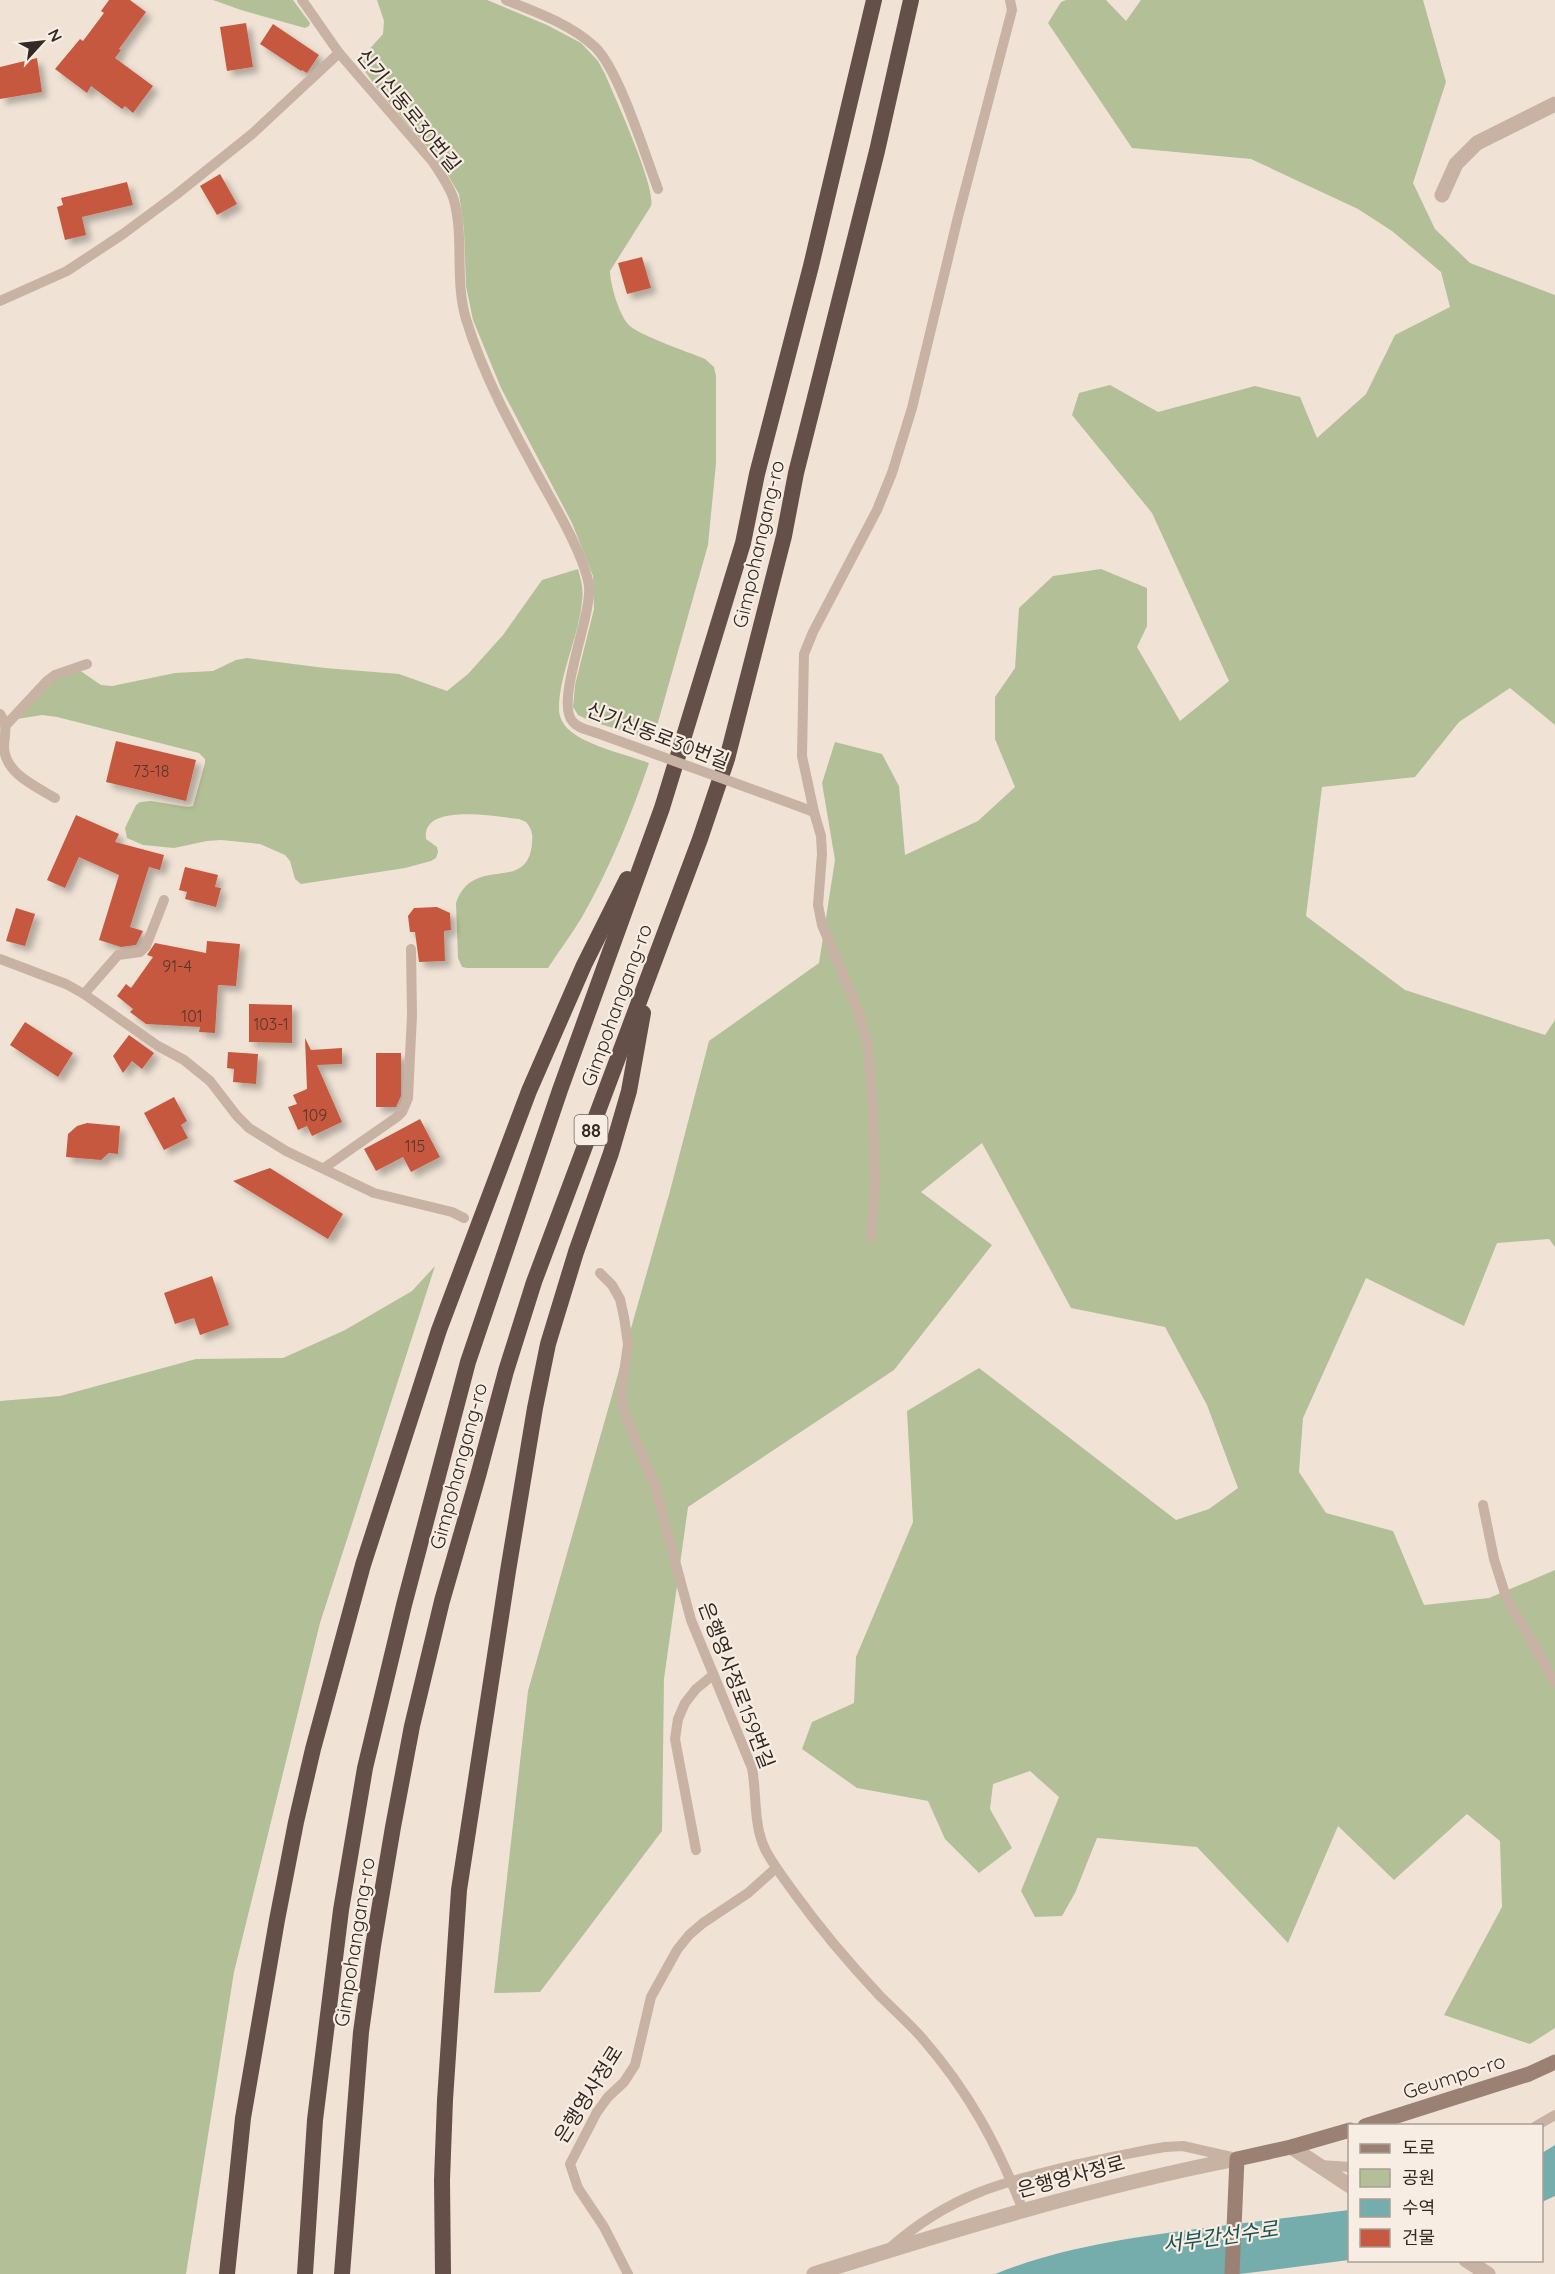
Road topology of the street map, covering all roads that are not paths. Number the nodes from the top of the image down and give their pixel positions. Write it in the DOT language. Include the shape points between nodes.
graph roads {
  1 [pos="302,0"];
  2 [pos="506,0"];
  3 [pos="874,0"];
  4 [pos="911,0"];
  5 [pos="1010,0"];
  6 [pos="339,53"];
  7 [pos="1555,104"];
  8 [pos="658,189"];
  9 [pos="1442,195"];
  10 [pos="0,301"];
  11 [pos="87,664"];
  12 [pos="0,714"];
  13 [pos="7,724"];
  14 [pos="55,798"];
  15 [pos="662,808"];
  16 [pos="814,812"];
  17 [pos="164,900"];
  18 [pos="411,949"];
  19 [pos="0,959"];
  20 [pos="651,972"];
  21 [pos="84,994"];
  22 [pos="324,1168"];
  23 [pos="464,1218"];
  24 [pos="871,1238"];
  25 [pos="600,1273"];
  26 [pos="1483,1505"];
  27 [pos="713,1675"];
  28 [pos="1555,1682"];
  29 [pos="696,1850"];
  30 [pos="776,1868"];
  31 [pos="1555,2062"];
  32 [pos="1555,2115"];
  33 [pos="1371,2124"];
  34 [pos="1539,2124"];
  35 [pos="1348,2131"];
  36 [pos="1291,2147"];
  37 [pos="1237,2159"];
  38 [pos="1316,2164"];
  39 [pos="1348,2167"];
  40 [pos="1011,2180"];
  41 [pos="1348,2186"];
  42 [pos="1023,2210"];
  43 [pos="886,2251"];
  44 [pos="1469,2262"];
  45 [pos="227,2274"];
  46 [pos="305,2274"];
  47 [pos="342,2274"];
  48 [pos="442,2274"];
  49 [pos="628,2274"];
  50 [pos="814,2274"];
  51 [pos="1232,2274"];
  52 [pos="1488,2274"];
  1 -- 6 [label="lane, 신기신동로30번길"];
  2 -- 8 [label="lane" via="575,32 605,58"];
  3 -- 15 [label="highway, Gimpohangang-ro / 88" via="743,543"];
  4 -- 20 [label="highway, Gimpohangang-ro / 88" via="727,759"];
  5 -- 16 [label="lane" via="1012,10 892,473 804,654 802,756"];
  6 -- 10 [label="lane, 신기신동로30번길" via="252,134 123,234 67,270"];
  6 -- 16 [label="lane, 신기신동로30번길, bridge" via="444,178 457,218 461,296 472,337 586,575 589,603 568,691 567,714 571,722"];
  7 -- 9 [label="street" via="1477,143 1456,164"];
  11 -- 13 [label="lane" via="47,681"];
  12 -- 13 [label="lane"];
  13 -- 14 [label="lane" via="4,750 12,768"];
  15 -- 45 [label="highway" via="584,965 530,1091 439,1330 363,1565 313,1749 277,1920 243,2118"];
  15 -- 46 [label="highway, Gimpohangang-ro / 88" via="552,1112 468,1362 380,1700 343,1899 324,2035"];
  16 -- 24 [label="lane" via="821,836 818,905 822,925 856,1005 868,1045 875,1188"];
  17 -- 21 [label="lane" via="146,946 140,952 118,955"];
  18 -- 22 [label="lane" via="411,1049 405,1106 389,1124"];
  19 -- 21 [label="lane"];
  20 -- 47 [label="highway, Gimpohangang-ro / 88" via="534,1282 442,1601 412,1726 360,2043"];
  20 -- 48 [label="highway" via="629,1091 548,1344 508,1571 459,1890 445,2100"];
  21 -- 22 [label="lane" via="197,1070 262,1138"];
  22 -- 23 [label="lane" via="374,1193"];
  25 -- 27 [label="lane, 은행영사정로159번길" via="620,1299 624,1317 628,1344 621,1395 625,1415 654,1483 691,1620"];
  26 -- 28 [label="lane" via="1506,1597"];
  27 -- 29 [label="lane" via="685,1703 675,1739"];
  27 -- 30 [label="lane, 은행영사정로159번길" via="752,1768 760,1833"];
  30 -- 40 [label="lane, 은행영사정로159번길" via="845,1957 921,2036 961,2086 979,2113"];
  30 -- 49 [label="lane, 은행영사정로" via="748,1893 703,1923 677,1950 651,1997 635,2065 597,2112 570,2164 578,2188"];
  31 -- 33 [label="main road, Geumpo-ro" via="1529,2074"];
  32 -- 34 [label="lane"];
  35 -- 36 [label="main road"];
  36 -- 37 [label="main road"];
  36 -- 38 [label="street"];
  37 -- 40 [label="lane" via="1183,2146 1165,2147"];
  37 -- 42 [label="street, 은행영사정로"];
  37 -- 51 [label="main road"];
  38 -- 39 [label="lane"];
  38 -- 41 [label="street"];
  40 -- 42 [label="lane, 은행영사정로159번길"];
  40 -- 43 [label="lane" via="932,2215"];
  42 -- 43 [label="street, 은행영사정로"];
  43 -- 50 [label="street, 은행영사정로"];
  44 -- 52 [label="street"];
}
